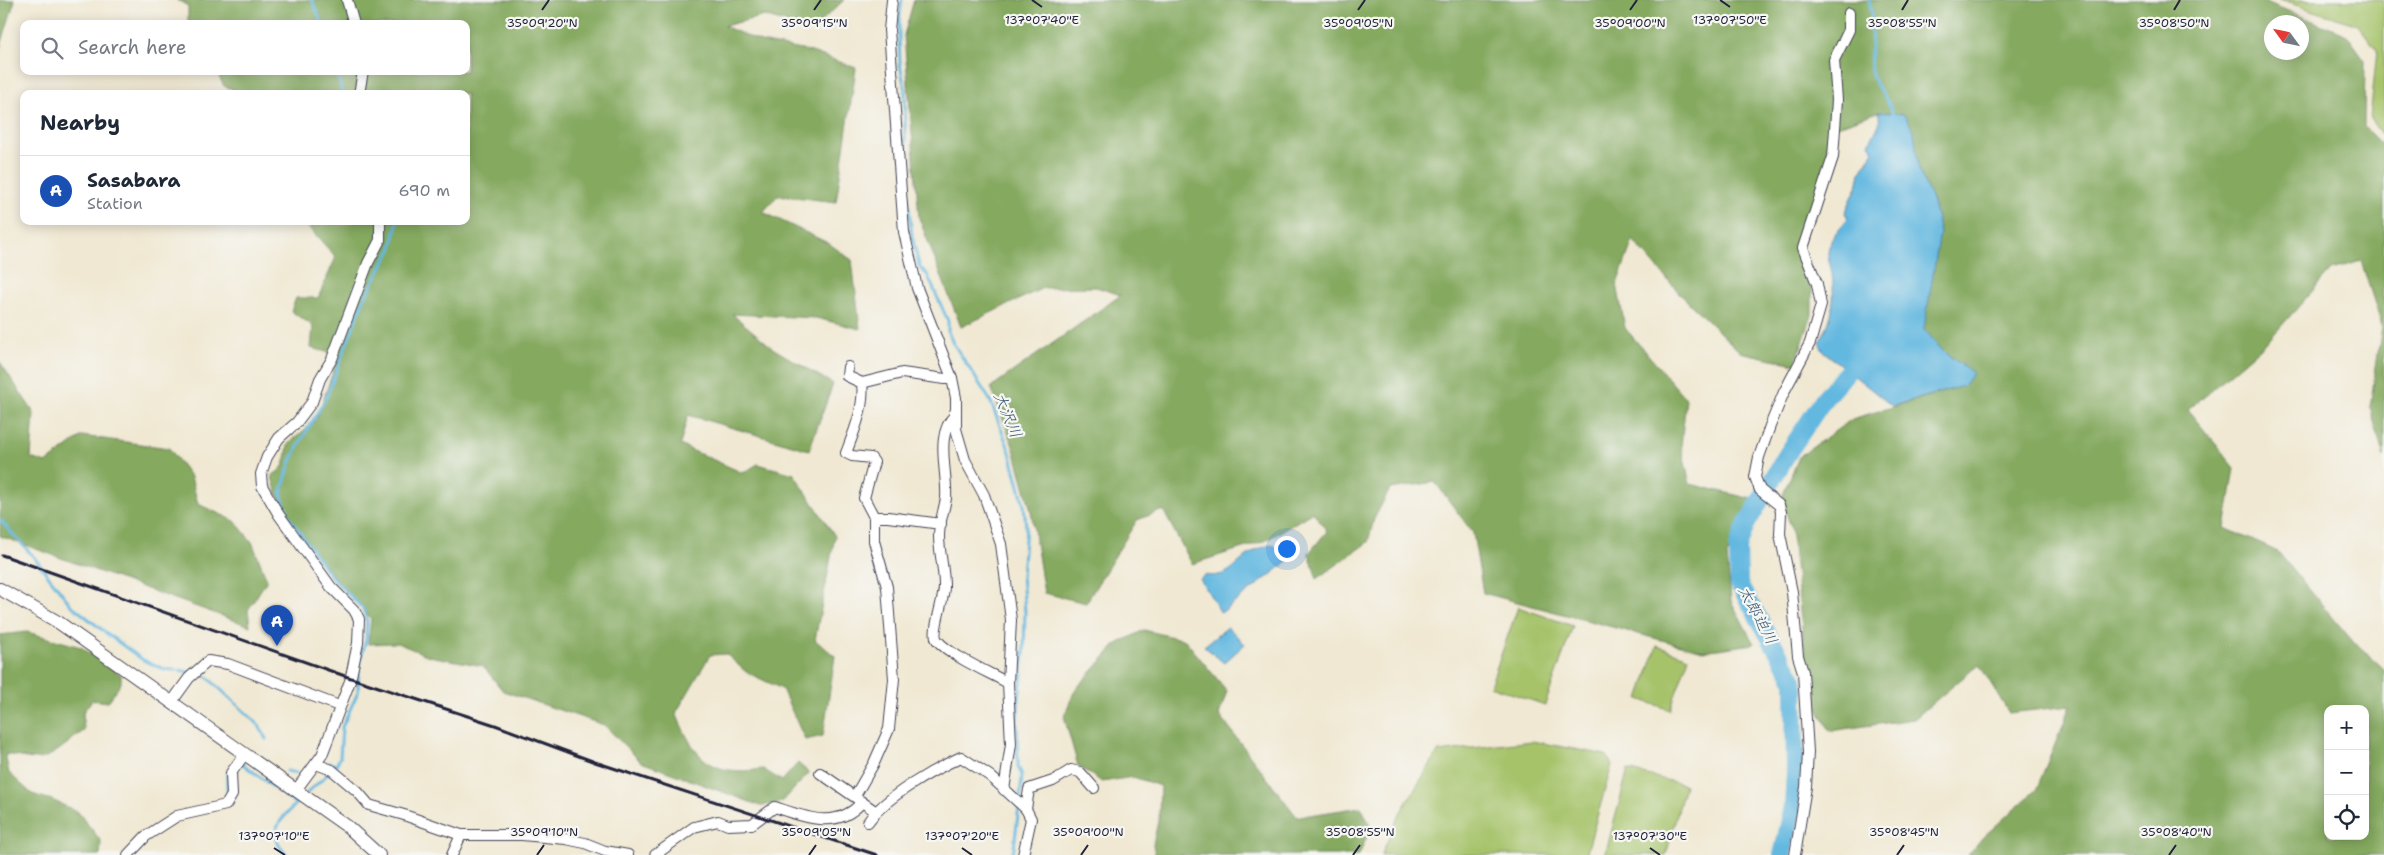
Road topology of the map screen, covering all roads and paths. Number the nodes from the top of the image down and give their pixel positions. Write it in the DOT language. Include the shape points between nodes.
graph roads {
  1 [pos="347,0"];
  2 [pos="892,0"];
  3 [pos="1849,14"];
  4 [pos="353,20"];
  5 [pos="362,75"];
  6 [pos="360,90"];
  7 [pos="380,225"];
  8 [pos="848,367"];
  9 [pos="952,378"];
  10 [pos="862,383"];
  11 [pos="956,398"];
  12 [pos="874,517"];
  13 [pos="941,524"];
  14 [pos="0,589"];
  15 [pos="1008,683"];
  16 [pos="172,704"];
  17 [pos="339,706"];
  18 [pos="244,756"];
  19 [pos="316,764"];
  20 [pos="820,774"];
  21 [pos="1094,788"];
  22 [pos="296,790"];
  23 [pos="1008,793"];
  24 [pos="858,799"];
  25 [pos="1026,809"];
  26 [pos="875,812"];
  27 [pos="868,822"];
  28 [pos="461,835"];
  29 [pos="606,853"];
  30 [pos="128,855"];
  31 [pos="378,855"];
  32 [pos="452,855"];
  33 [pos="628,855"];
  34 [pos="655,855"];
  35 [pos="1023,855"];
  36 [pos="1795,855"];
  1 -- 4 [label="street"];
  2 -- 9 [label="street" via="889,30 904,232 917,288"];
  3 -- 36 [label="street" via="1849,30 1834,60 1837,100 1833,157 1803,248 1817,284 1821,305 1810,343 1784,392 1759,457 1756,477 1760,490 1779,505 1781,512 1780,534 1792,592 1797,654 1803,672 1807,712 1806,787"];
  5 -- 6 [label="street"];
  7 -- 17 [label="street" via="380,240 312,402 279,438 261,474 262,486 279,515 331,587 359,619 354,668"];
  8 -- 10 [label="street" via="846,376"];
  9 -- 10 [label="street" via="902,373"];
  9 -- 11 [label="street"];
  10 -- 12 [label="street" via="855,430 846,453 871,458 874,462 864,498"];
  11 -- 13 [label="street" via="956,415 948,422 944,448 946,499"];
  11 -- 15 [label="street" via="956,429 965,460 984,494 1001,544 1011,620"];
  12 -- 13 [label="street"];
  12 -- 24 [label="street" via="874,541 887,587 894,679 889,730"];
  13 -- 15 [label="street" via="939,535 944,584 934,633 936,640 969,663"];
  14 -- 16 [label="street" via="58,622"];
  15 -- 23 [label="street" via="1011,744"];
  16 -- 17 [label="street" via="189,678 208,661 228,664"];
  16 -- 18 [label="street"];
  17 -- 19 [label="street"];
  18 -- 22 [label="street"];
  18 -- 30 [label="street" via="231,774 232,795 226,805 178,816 146,836"];
  19 -- 22 [label="street"];
  19 -- 28 [label="street" via="332,770 370,805"];
  20 -- 24 [label="street"];
  21 -- 25 [label="street" via="1080,772 1071,770 1054,781 1029,789"];
  22 -- 31 [label="street" via="348,827"];
  23 -- 25 [label="street"];
  23 -- 26 [label="street" via="990,776 961,757 933,770"];
  24 -- 26 [label="street"];
  24 -- 34 [label="street" via="857,807 827,820 815,820 775,806 752,824 718,822 694,827"];
  25 -- 35 [label="street" via="1031,819"];
  26 -- 27 [label="street"];
  28 -- 29 [label="street" via="566,839 585,843"];
  28 -- 32 [label="street"];
  29 -- 33 [label="street"];
}
